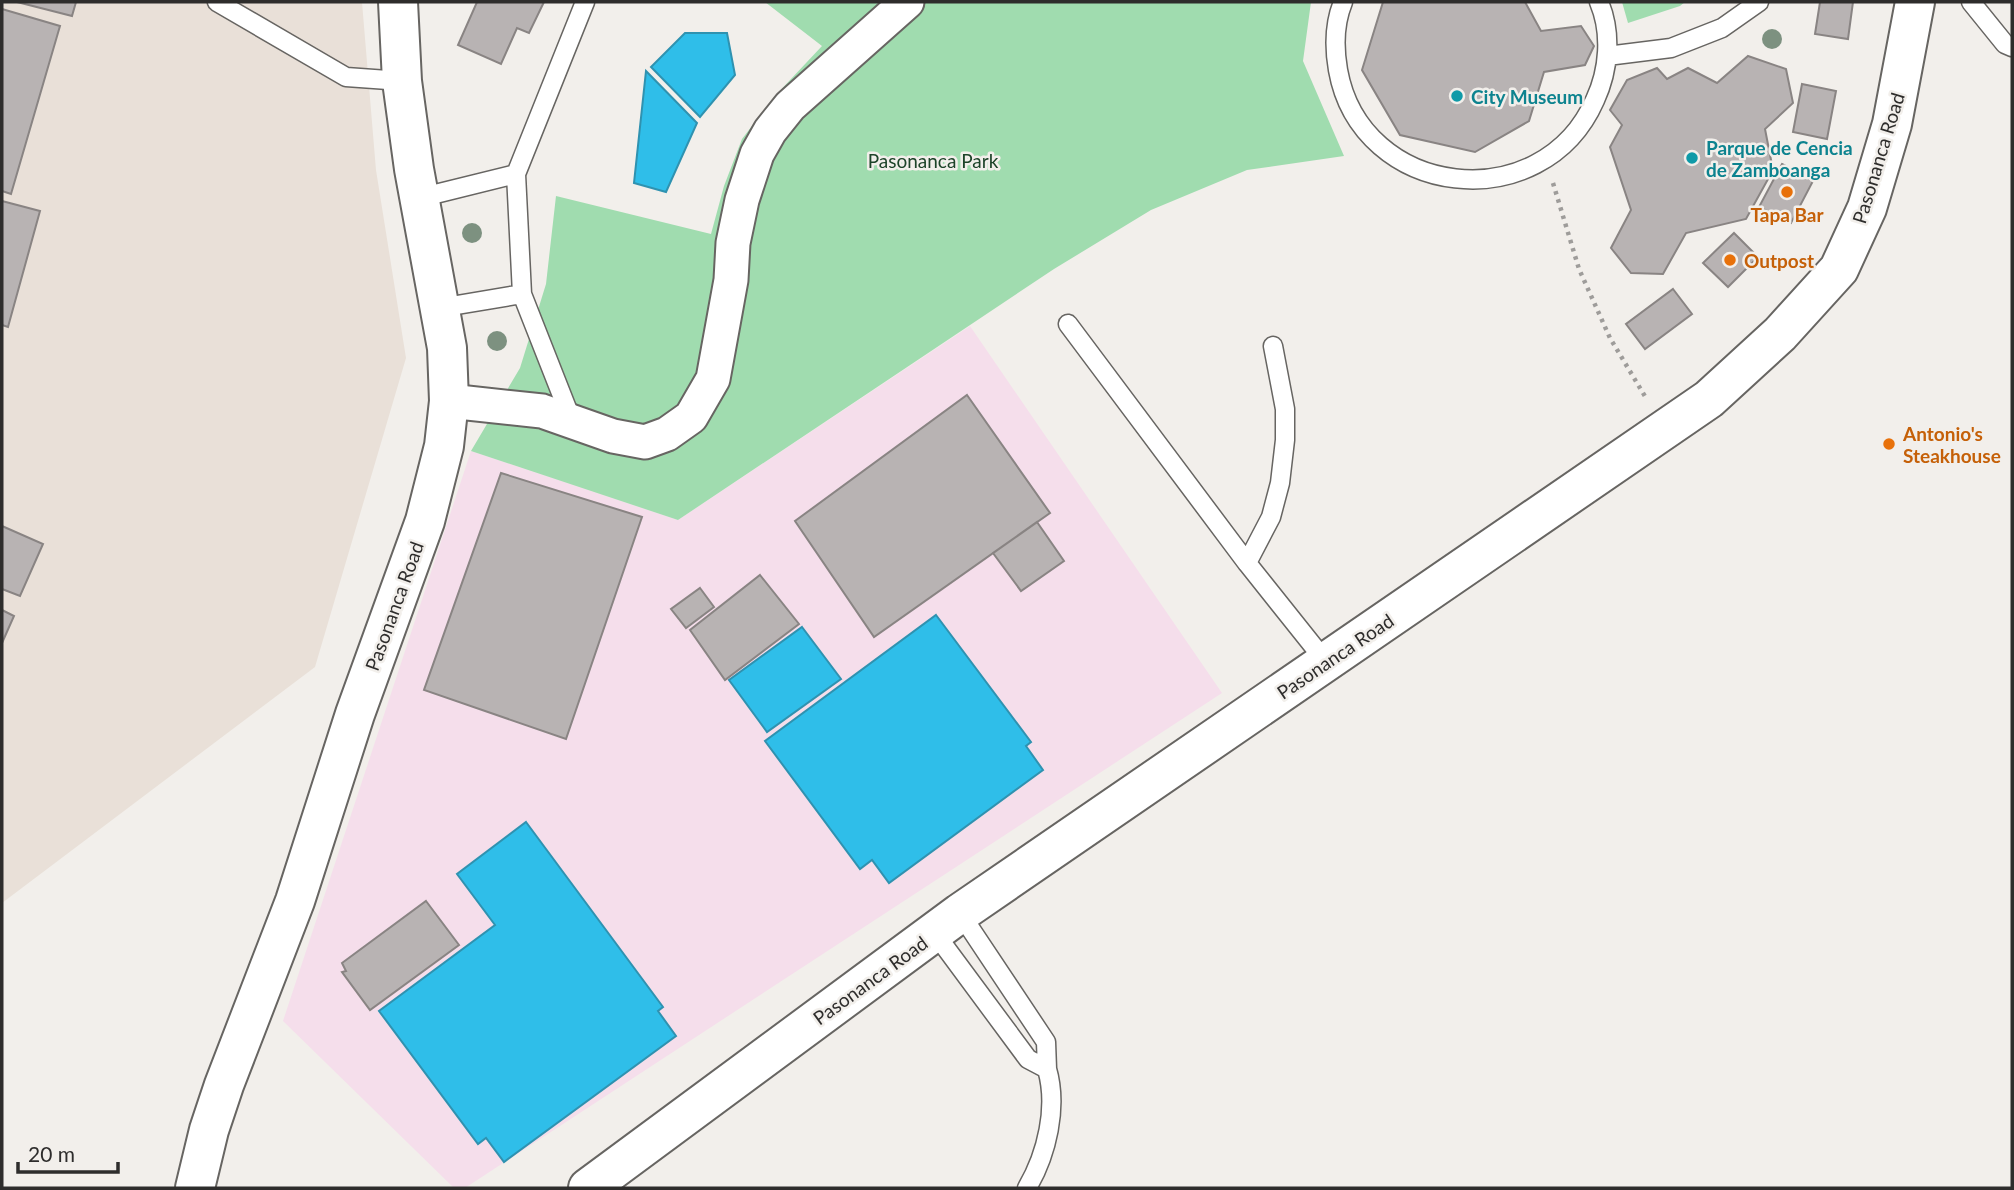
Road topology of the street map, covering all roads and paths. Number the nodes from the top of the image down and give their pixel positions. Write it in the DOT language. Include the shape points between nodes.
graph roads {
  1 [pos="217,2"];
  2 [pos="398,2"];
  3 [pos="585,2"];
  4 [pos="907,2"];
  5 [pos="1343,2"];
  6 [pos="1599,2"];
  7 [pos="1759,2"];
  8 [pos="1915,2"];
  9 [pos="1971,2"];
  10 [pos="2012,47"];
  11 [pos="1607,56"];
  12 [pos="402,81"];
  13 [pos="1547,158"];
  14 [pos="516,174"];
  15 [pos="419,198"];
  16 [pos="522,294"];
  17 [pos="439,308"];
  18 [pos="1068,324"];
  19 [pos="1273,346"];
  20 [pos="449,401"];
  21 [pos="572,421"];
  22 [pos="1666,430"];
  23 [pos="1247,563"];
  24 [pos="1326,662"];
  25 [pos="947,923"];
  26 [pos="1046,1069"];
  27 [pos="195,1188"];
  28 [pos="588,1188"];
  29 [pos="1027,1188"];
  1 -- 12 [label="lane" via="346,77"];
  2 -- 12 [label="street, Pasonanca Road"];
  3 -- 14 [label="lane"];
  4 -- 21 [label="street" via="790,106 757,154 733,243 713,379 691,417 645,442"];
  5 -- 13 [label="lane" via="1335,49 1341,85 1355,118 1379,145 1409,166 1443,178 1479,181 1515,174"];
  6 -- 11 [label="lane" via="1605,15"];
  7 -- 11 [label="lane" via="1722,28 1671,48"];
  8 -- 22 [label="street, Pasonanca Road" via="1892,124 1867,208 1839,269 1780,334 1709,399"];
  9 -- 10 [label="lane"];
  11 -- 13 [label="lane" via="1589,114"];
  12 -- 15 [label="street, Pasonanca Road"];
  13 -- 22 [label="path" via="1579,269 1610,338"];
  14 -- 15 [label="lane"];
  14 -- 16 [label="lane"];
  15 -- 17 [label="street, Pasonanca Road"];
  16 -- 17 [label="lane"];
  16 -- 21 [label="lane"];
  17 -- 20 [label="street, Pasonanca Road" via="447,348"];
  18 -- 23 [label="lane"];
  19 -- 23 [label="lane" via="1285,409 1280,483 1271,517"];
  20 -- 21 [label="street" via="542,411"];
  20 -- 27 [label="street, Pasonanca Road" via="444,446 425,521 355,714 295,901 224,1085"];
  22 -- 24 [label="street, Pasonanca Road"];
  23 -- 24 [label="lane"];
  24 -- 25 [label="street, Pasonanca Road"];
  25 -- 26 [label="lane" via="1028,1059"];
  25 -- 26 [label="lane" via="1046,1042"];
  25 -- 28 [label="street, Pasonanca Road"];
  26 -- 29 [label="lane" via="1052,1101 1049,1124"];
}
